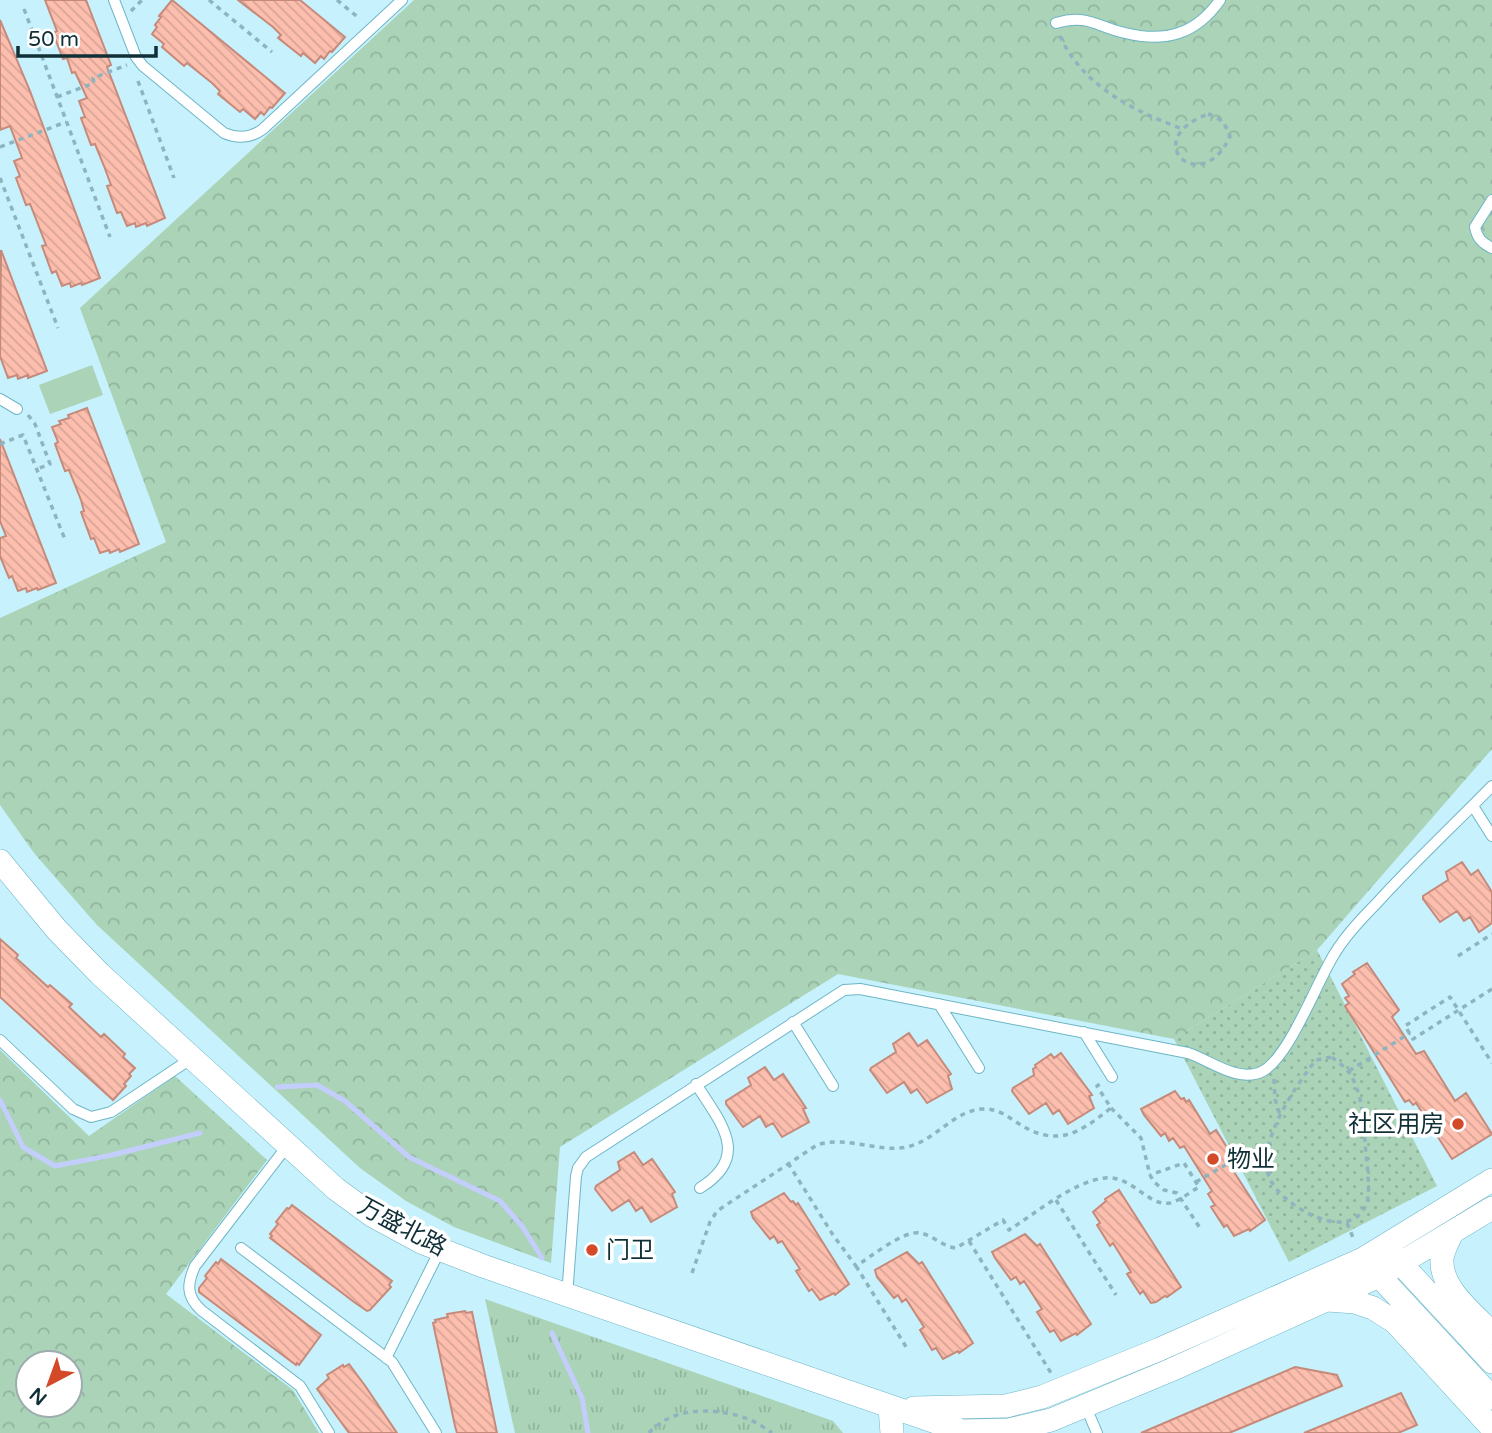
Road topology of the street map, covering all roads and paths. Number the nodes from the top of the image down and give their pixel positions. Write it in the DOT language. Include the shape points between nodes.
graph roads {
  1 [pos="114,0"];
  2 [pos="209,0"];
  3 [pos="337,0"];
  4 [pos="402,0"];
  5 [pos="1220,0"];
  6 [pos="24,9"];
  7 [pos="1056,23"];
  8 [pos="372,28"];
  9 [pos="272,52"];
  10 [pos="135,63"];
  11 [pos="57,97"];
  12 [pos="66,122"];
  13 [pos="1183,129"];
  14 [pos="0,147"];
  15 [pos="174,177"];
  16 [pos="0,178"];
  17 [pos="1492,200"];
  18 [pos="110,237"];
  19 [pos="1492,248"];
  20 [pos="58,328"];
  21 [pos="0,399"];
  22 [pos="17,409"];
  23 [pos="0,444"];
  24 [pos="37,468"];
  25 [pos="66,542"];
  26 [pos="1492,786"];
  27 [pos="1473,806"];
  28 [pos="1492,836"];
  29 [pos="0,861"];
  30 [pos="1492,934"];
  31 [pos="1458,956"];
  32 [pos="1492,989"];
  33 [pos="939,1004"];
  34 [pos="1459,1010"];
  35 [pos="793,1022"];
  36 [pos="1084,1032"];
  37 [pos="1410,1033"];
  38 [pos="0,1040"];
  39 [pos="192,1058"];
  40 [pos="1273,1062"];
  41 [pos="1492,1063"];
  42 [pos="979,1068"];
  43 [pos="1349,1072"];
  44 [pos="1112,1077"];
  45 [pos="696,1084"];
  46 [pos="833,1086"];
  47 [pos="1111,1108"];
  48 [pos="1280,1115"];
  49 [pos="288,1145"];
  50 [pos="1267,1161"];
  51 [pos="788,1163"];
  52 [pos="1150,1175"];
  53 [pos="1492,1180"];
  54 [pos="1196,1182"];
  55 [pos="700,1188"];
  56 [pos="1181,1198"];
  57 [pos="1056,1200"];
  58 [pos="1492,1208"];
  59 [pos="1200,1228"];
  60 [pos="1452,1233"];
  61 [pos="969,1241"];
  62 [pos="1383,1245"];
  63 [pos="241,1248"];
  64 [pos="440,1250"];
  65 [pos="1363,1259"];
  66 [pos="1400,1264"];
  67 [pos="856,1266"];
  68 [pos="692,1273"];
  69 [pos="1379,1276"];
  70 [pos="1116,1295"];
  71 [pos="567,1296"];
  72 [pos="1328,1300"];
  73 [pos="908,1350"];
  74 [pos="1489,1350"];
  75 [pos="386,1358"];
  76 [pos="1463,1366"];
  77 [pos="1062,1389"];
  78 [pos="1492,1398"];
  79 [pos="1085,1405"];
  80 [pos="890,1408"];
  81 [pos="1492,1417"];
  82 [pos="1492,1428"];
  83 [pos="432,1432"];
  84 [pos="329,1433"];
  85 [pos="649,1433"];
  86 [pos="772,1433"];
  87 [pos="892,1433"];
  88 [pos="1097,1433"];
  1 -- 10 [label="lane"];
  2 -- 9 [label="path"];
  3 -- 8 [label="path"];
  4 -- 8 [label="lane"];
  5 -- 7 [label="lane" via="1196,27 1177,34 1125,33 1075,18"];
  6 -- 11 [label="path"];
  7 -- 13 [label="path" via="1068,54 1111,96"];
  8 -- 10 [label="lane" via="263,129 241,138 224,133"];
  10 -- 11 [label="path"];
  10 -- 15 [label="path"];
  11 -- 12 [label="path"];
  12 -- 14 [label="path"];
  12 -- 18 [label="path"];
  13 -- 13 [label="path" via="1175,148 1179,156 1196,165 1216,156 1230,136 1219,117 1208,114"];
  16 -- 20 [label="path"];
  17 -- 19 [label="lane" via="1475,227 1483,243"];
  21 -- 22 [label="lane"];
  22 -- 24 [label="path" via="35,424 50,464"];
  23 -- 24 [label="path" via="23,436"];
  24 -- 25 [label="path"];
  26 -- 27 [label="lane"];
  27 -- 28 [label="lane"];
  27 -- 40 [label="lane" via="1345,938"];
  29 -- 39 [label="street, 万盛北路" via="100,974"];
  30 -- 31 [label="path"];
  32 -- 34 [label="path"];
  33 -- 35 [label="lane" via="850,989"];
  33 -- 36 [label="lane"];
  33 -- 42 [label="lane"];
  34 -- 37 [label="path" via="1413,1039"];
  34 -- 37 [label="path" via="1450,997 1405,1026"];
  34 -- 41 [label="path"];
  35 -- 45 [label="lane"];
  35 -- 46 [label="lane"];
  36 -- 40 [label="lane" via="1188,1053 1238,1073 1263,1071"];
  36 -- 44 [label="lane"];
  37 -- 43 [label="path"];
  38 -- 39 [label="lane" via="73,1109 91,1117 111,1112"];
  39 -- 49 [label="street, 万盛北路"];
  40 -- 48 [label="path"];
  43 -- 48 [label="path" via="1332,1057 1316,1060"];
  43 -- 50 [label="path" via="1364,1120 1368,1200 1359,1214 1347,1223 1333,1223 1305,1212 1269,1179"];
  44 -- 47 [label="path" via="1097,1086"];
  45 -- 55 [label="lane" via="728,1144 721,1171"];
  45 -- 71 [label="lane" via="581,1162 576,1176"];
  47 -- 51 [label="path" via="1080,1130 1059,1138 1041,1135 994,1109 983,1109 959,1117 907,1147 822,1143"];
  47 -- 52 [label="path" via="1141,1138"];
  48 -- 50 [label="path"];
  49 -- 64 [label="street, 万盛北路" via="373,1216"];
  49 -- 84 [label="lane" via="195,1266 189,1295 201,1310 300,1386"];
  50 -- 54 [label="path" via="1239,1157"];
  51 -- 67 [label="path"];
  51 -- 68 [label="path" via="717,1211"];
  52 -- 54 [label="path" via="1184,1163"];
  52 -- 56 [label="path" via="1158,1186"];
  53 -- 62 [label="street"];
  54 -- 56 [label="path" via="1199,1187"];
  56 -- 57 [label="path" via="1157,1201 1128,1182 1110,1178 1085,1182"];
  56 -- 59 [label="path"];
  57 -- 61 [label="path" via="1009,1230 1003,1220"];
  57 -- 70 [label="path"];
  58 -- 60 [label="street, 万盛北路"];
  60 -- 66 [label="street, 万盛北路"];
  60 -- 74 [label="street" via="1442,1259 1444,1272"];
  61 -- 67 [label="path" via="951,1248 920,1233 908,1234"];
  61 -- 77 [label="path"];
  62 -- 65 [label="street"];
  62 -- 66 [label="street"];
  63 -- 75 [label="lane"];
  64 -- 71 [label="street, 万盛北路"];
  64 -- 75 [label="lane"];
  65 -- 69 [label="street"];
  65 -- 77 [label="street"];
  66 -- 69 [label="street, 万盛北路"];
  66 -- 74 [label="street"];
  67 -- 73 [label="path"];
  69 -- 72 [label="street, 万盛北路"];
  69 -- 76 [label="street"];
  71 -- 80 [label="street, 万盛北路"];
  72 -- 79 [label="street, 万盛北路"];
  72 -- 82 [label="street" via="1355,1302 1395,1322"];
  75 -- 83 [label="lane" via="396,1366"];
  76 -- 78 [label="street"];
  76 -- 81 [label="street"];
  77 -- 80 [label="street" via="1006,1406"];
  79 -- 80 [label="street, 万盛北路" via="1051,1420 1009,1430 962,1431"];
  79 -- 88 [label="lane"];
  80 -- 87 [label="street"];
  85 -- 86 [label="path" via="660,1422 706,1410 748,1419"];
}
